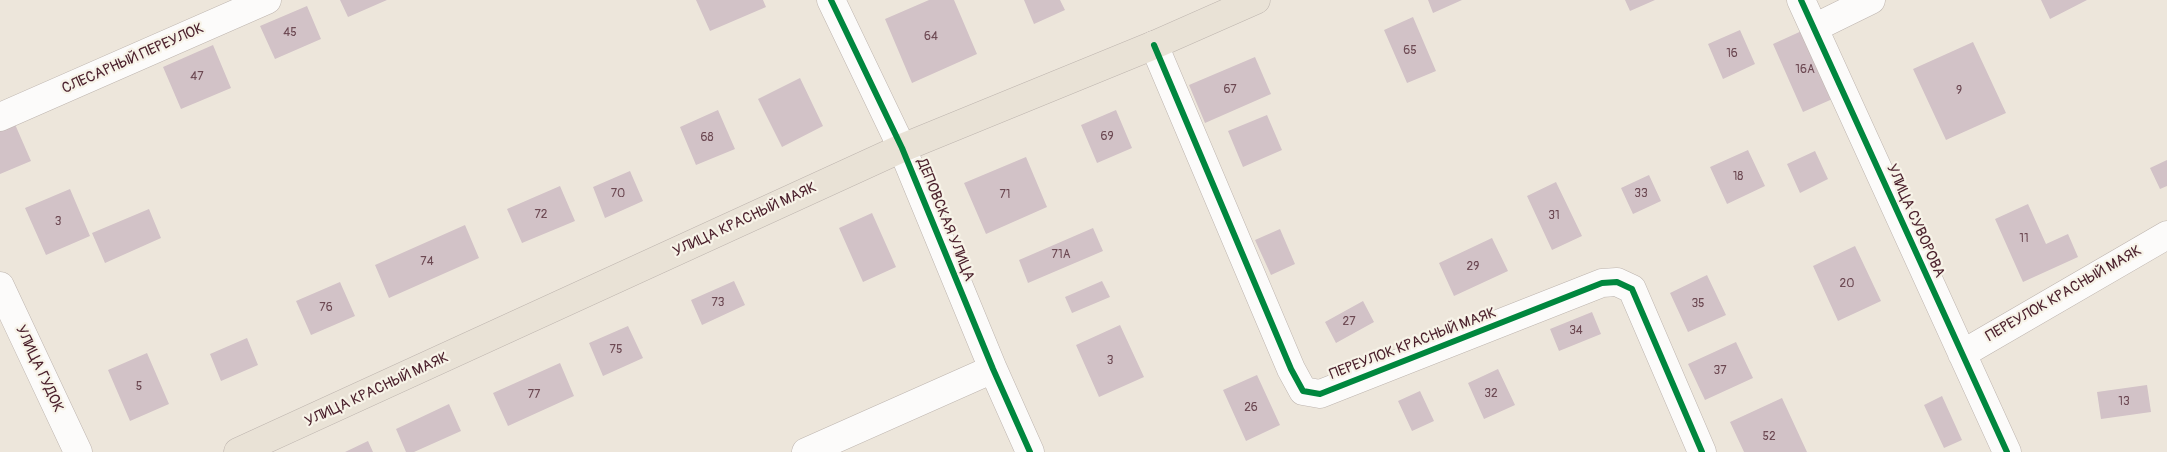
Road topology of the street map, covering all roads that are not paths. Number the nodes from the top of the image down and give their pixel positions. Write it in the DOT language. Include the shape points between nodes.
graph roads {
  1 [pos="267,0"];
  2 [pos="831,0"];
  3 [pos="1256,0"];
  4 [pos="1801,0"];
  5 [pos="1871,0"];
  6 [pos="1814,28"];
  7 [pos="1154,45"];
  8 [pos="0,117"];
  9 [pos="902,148"];
  10 [pos="2167,235"];
  11 [pos="0,286"];
  12 [pos="1962,354"];
  13 [pos="993,369"];
  14 [pos="78,452"];
  15 [pos="238,452"];
  16 [pos="806,452"];
  17 [pos="1030,452"];
  18 [pos="1702,452"];
  19 [pos="2007,452"];
  1 -- 8 [label="street, СЛЕСАРНЫЙ ПЕРЕУЛОК"];
  2 -- 9 [label="street, ДЕПОВСКАЯ УЛИЦА"];
  3 -- 7 [label="main road, УЛИЦА КРАСНЫЙ МАЯК"];
  4 -- 6 [label="street, УЛИЦА СУВОРОВА"];
  5 -- 6 [label="street"];
  6 -- 12 [label="street, УЛИЦА СУВОРОВА"];
  7 -- 9 [label="main road, УЛИЦА КРАСНЫЙ МАЯК"];
  7 -- 18 [label="street, ПЕРЕУЛОК КРАСНЫЙ МАЯК" via="1303,391 1320,394 1602,283 1617,282 1632,289"];
  9 -- 13 [label="street, ДЕПОВСКАЯ УЛИЦА"];
  9 -- 15 [label="main road, УЛИЦА КРАСНЫЙ МАЯК"];
  10 -- 12 [label="street, ПЕРЕУЛОК КРАСНЫЙ МАЯК"];
  11 -- 14 [label="street, УЛИЦА ГУДОК"];
  12 -- 19 [label="street, УЛИЦА СУВОРОВА"];
  13 -- 16 [label="street"];
  13 -- 17 [label="street, ДЕПОВСКАЯ УЛИЦА"];
}
